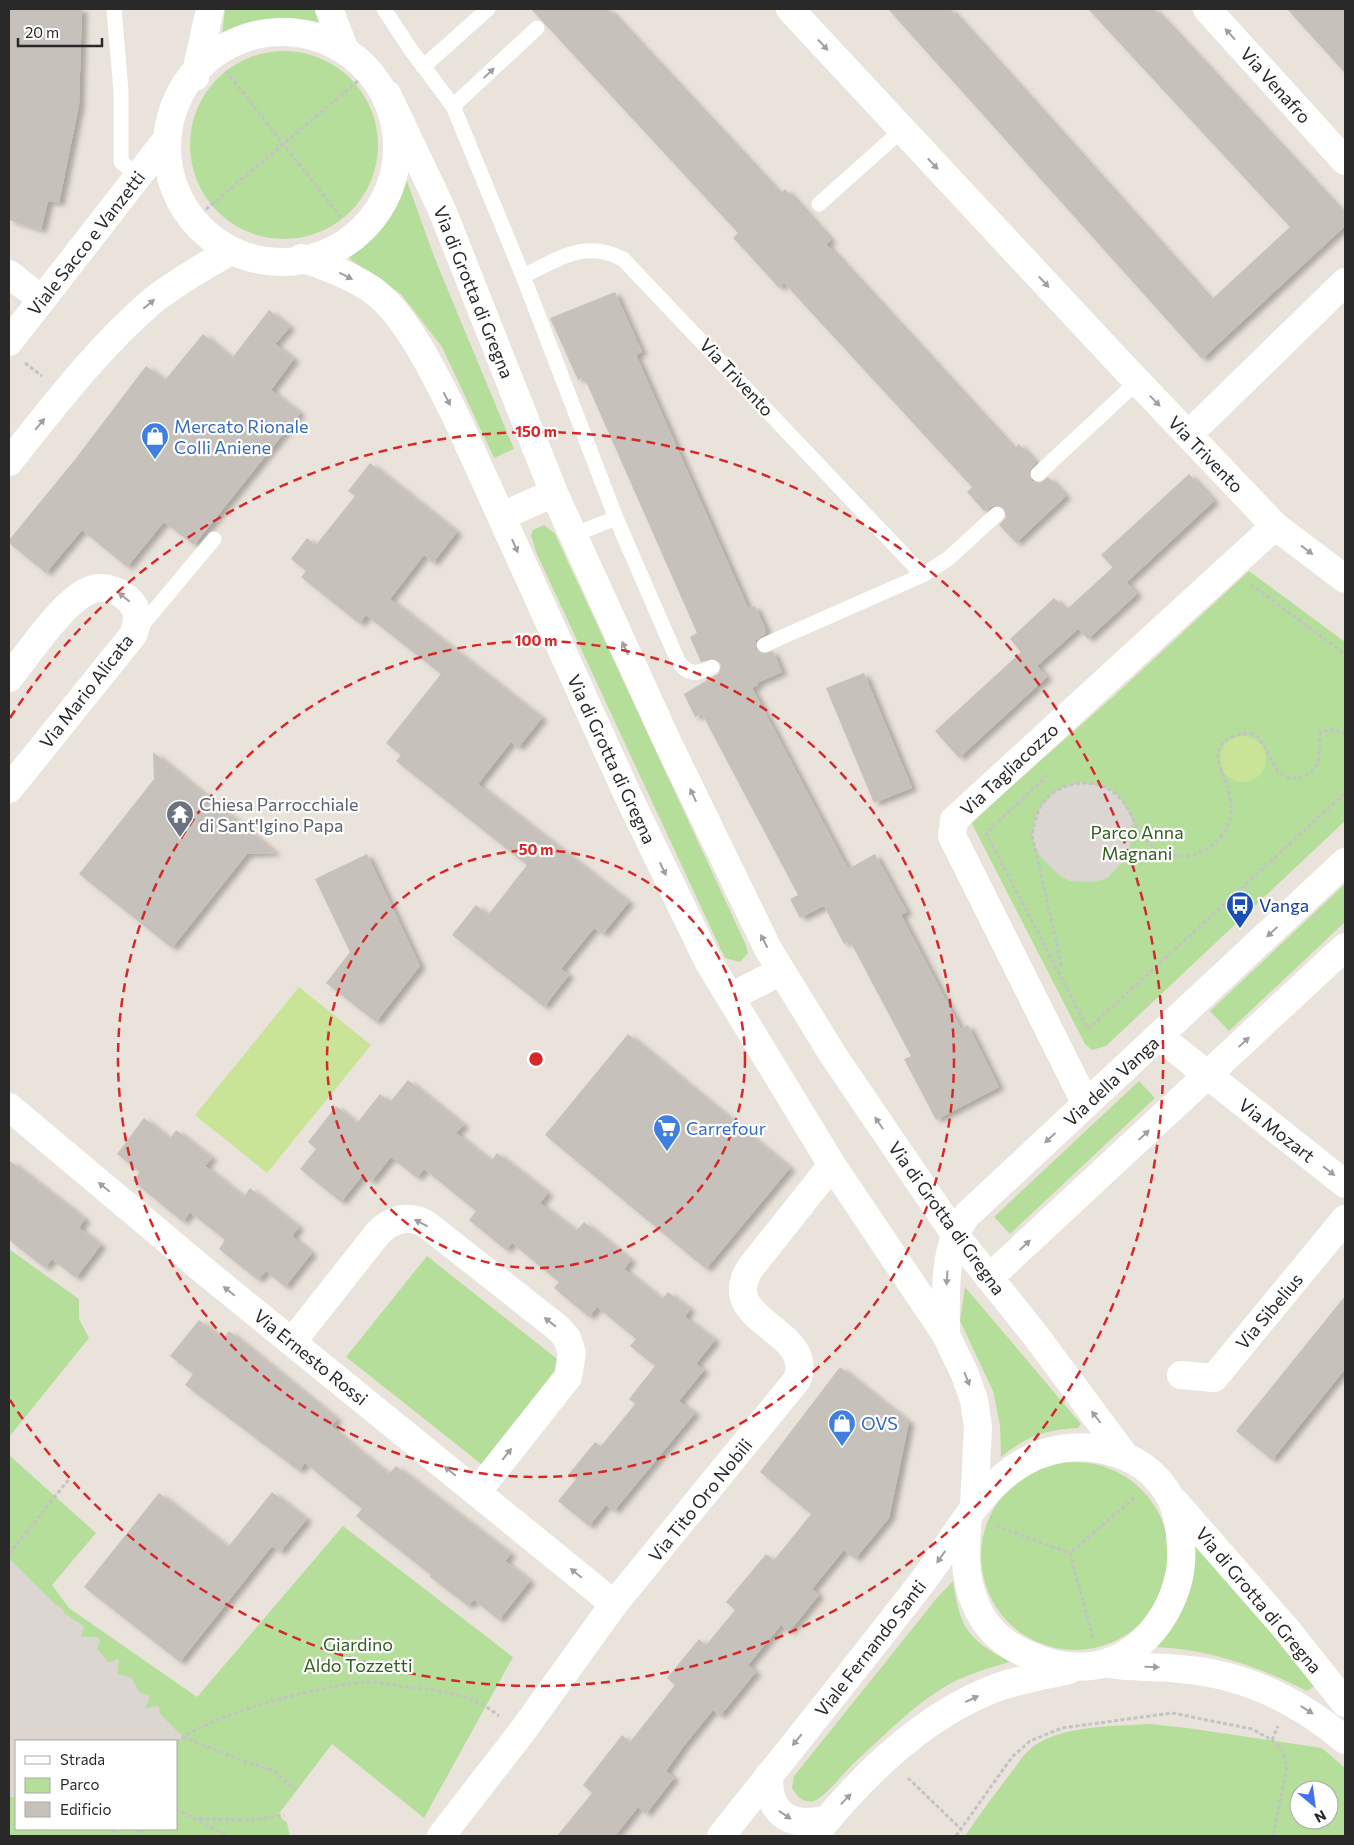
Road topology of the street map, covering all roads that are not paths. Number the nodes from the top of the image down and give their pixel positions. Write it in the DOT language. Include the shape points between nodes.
graph roads {
  1 [pos="114,9"];
  2 [pos="210,9"];
  3 [pos="329,9"];
  4 [pos="384,9"];
  5 [pos="488,9"];
  6 [pos="790,9"];
  7 [pos="1207,9"];
  8 [pos="537,28"];
  9 [pos="344,48"];
  10 [pos="423,67"];
  11 [pos="195,77"];
  12 [pos="387,94"];
  13 [pos="453,106"];
  14 [pos="902,130"];
  15 [pos="164,144"];
  16 [pos="1345,161"];
  17 [pos="138,176"];
  18 [pos="819,204"];
  19 [pos="230,251"];
  20 [pos="301,258"];
  21 [pos="9,274"];
  22 [pos="523,276"];
  23 [pos="1345,282"];
  24 [pos="41,299"];
  25 [pos="15,351"];
  26 [pos="1137,382"];
  27 [pos="1188,435"];
  28 [pos="9,462"];
  29 [pos="1038,474"];
  30 [pos="554,493"];
  31 [pos="997,514"];
  32 [pos="502,516"];
  33 [pos="616,518"];
  34 [pos="1275,526"];
  35 [pos="573,535"];
  36 [pos="214,539"];
  37 [pos="923,575"];
  38 [pos="1342,577"];
  39 [pos="126,644"];
  40 [pos="764,645"];
  41 [pos="712,667"];
  42 [pos="9,678"];
  43 [pos="9,789"];
  44 [pos="1345,862"];
  45 [pos="1345,947"];
  46 [pos="781,971"];
  47 [pos="731,997"];
  48 [pos="1160,1036"];
  49 [pos="1209,1076"];
  50 [pos="1086,1104"];
  51 [pos="9,1107"];
  52 [pos="832,1165"];
  53 [pos="1345,1184"];
  54 [pos="1345,1219"];
  55 [pos="956,1236"];
  56 [pos="989,1278"];
  57 [pos="946,1335"];
  58 [pos="292,1342"];
  59 [pos="1181,1375"];
  60 [pos="1125,1456"];
  61 [pos="477,1492"];
  62 [pos="1171,1498"];
  63 [pos="971,1512"];
  64 [pos="614,1604"];
  65 [pos="1095,1657"];
  66 [pos="1345,1703"];
  67 [pos="1345,1740"];
  68 [pos="769,1776"];
  69 [pos="821,1828"];
  70 [pos="441,1836"];
  71 [pos="721,1836"];
  1 -- 17 [label="lane" via="121,91 121,162"];
  2 -- 11 [label="street, Via di Grotta di Gregna"];
  3 -- 9 [label="street"];
  4 -- 10 [label="lane"];
  5 -- 10 [label="lane"];
  6 -- 14 [label="street, Via Trivento, one-way"];
  16 -- 7 [label="street, Via Venafro, one-way"];
  13 -- 8 [label="lane, one-way"];
  9 -- 11 [label="street, Via di Grotta di Gregna" via="305,34 264,34 244,39 226,49"];
  9 -- 12 [label="street, Via di Grotta di Gregna" via="370,70"];
  10 -- 13 [label="lane"];
  11 -- 15 [label="street, Via di Grotta di Gregna" via="170,118"];
  12 -- 20 [label="street, Via di Grotta di Gregna" via="398,135 399,156 387,196 374,216 342,244"];
  12 -- 30 [label="street, Via di Grotta di Gregna" via="442,210"];
  13 -- 22 [label="lane"];
  14 -- 18 [label="lane"];
  14 -- 26 [label="street, Via Trivento, one-way"];
  15 -- 17 [label="street, Viale Sacco e Vanzetti"];
  15 -- 19 [label="street, Via di Grotta di Gregna" via="163,160 177,204 206,236"];
  17 -- 24 [label="street, Viale Sacco e Vanzetti"];
  19 -- 20 [label="street, Via di Grotta di Gregna" via="264,260"];
  28 -- 19 [label="street, one-way" via="64,394 124,328 152,302"];
  20 -- 32 [label="street, Via di Grotta di Gregna, one-way" via="371,289 395,314 431,368"];
  21 -- 24 [label="street"];
  22 -- 33 [label="lane"];
  22 -- 37 [label="lane, Via Trivento" via="584,250 597,249 623,259"];
  23 -- 27 [label="street"];
  24 -- 25 [label="street, Viale Sacco e Vanzetti"];
  26 -- 27 [label="street, Via Trivento, one-way"];
  26 -- 29 [label="lane"];
  27 -- 34 [label="street, Via Trivento"];
  30 -- 32 [label="street"];
  30 -- 35 [label="street, Via di Grotta di Gregna"];
  31 -- 37 [label="lane" via="949,558"];
  32 -- 47 [label="street, Via di Grotta di Gregna, one-way" via="690,927"];
  33 -- 35 [label="lane"];
  33 -- 41 [label="lane" via="684,669 698,673"];
  34 -- 38 [label="street, Via Trivento, one-way"];
  34 -- 50 [label="street, Via Tagliacozzo" via="954,820 952,836"];
  46 -- 35 [label="street, Via di Grotta di Gregna, one-way" via="719,850"];
  36 -- 39 [label="lane"];
  37 -- 40 [label="lane"];
  39 -- 42 [label="street, Via Mario Alicata, one-way" via="133,635 138,617 130,601 113,590 90,590 65,609"];
  39 -- 43 [label="street, Via Mario Alicata"];
  44 -- 48 [label="street, Via della Vanga, one-way"];
  49 -- 45 [label="street, one-way"];
  46 -- 47 [label="street"];
  55 -- 46 [label="street, Via di Grotta di Gregna, one-way"];
  47 -- 52 [label="street, Via di Grotta di Gregna"];
  48 -- 49 [label="street, Via Mozart"];
  48 -- 50 [label="street, Via della Vanga"];
  49 -- 53 [label="street, Via Mozart, one-way"];
  56 -- 49 [label="street, one-way"];
  50 -- 55 [label="street, Via della Vanga, one-way" via="972,1209"];
  58 -- 51 [label="street, Via Ernesto Rossi, one-way"];
  52 -- 57 [label="street, Via di Grotta di Gregna"];
  52 -- 64 [label="street, Via Tito Oro Nobili" via="751,1268 742,1285 743,1295 753,1313 787,1340 798,1355 801,1364 797,1380"];
  54 -- 59 [label="street, Via Sibelius" via="1214,1378"];
  55 -- 56 [label="street, Via di Grotta di Gregna"];
  55 -- 57 [label="street, Via della Vanga, one-way" via="948,1270"];
  60 -- 56 [label="street, Via di Grotta di Gregna, one-way"];
  57 -- 63 [label="street, Via di Grotta di Gregna, one-way" via="964,1372 977,1414 978,1442"];
  61 -- 58 [label="street, Via Ernesto Rossi, one-way"];
  61 -- 58 [label="street, one-way" via="568,1377 572,1353 567,1338 558,1328 426,1224 403,1218 378,1233"];
  60 -- 62 [label="street, Via di Grotta di Gregna" via="1149,1471"];
  60 -- 63 [label="street, Viale Fernando Santi" via="1089,1448 1050,1451 1013,1469"];
  64 -- 61 [label="street, Via Ernesto Rossi, one-way"];
  62 -- 65 [label="street" via="1181,1536 1182,1556 1181,1574 1169,1608 1131,1650"];
  62 -- 66 [label="street, Via di Grotta di Gregna" via="1288,1630"];
  63 -- 65 [label="street, Via di Grotta di Gregna" via="965,1555 969,1585 974,1603 995,1634 1018,1650 1061,1666"];
  63 -- 68 [label="street, Viale Fernando Santi, one-way" via="928,1575"];
  64 -- 70 [label="street, Via Tito Oro Nobili" via="521,1733"];
  65 -- 67 [label="street, one-way" via="1247,1682 1307,1710"];
  69 -- 65 [label="street, one-way" via="888,1756 956,1706 1007,1685"];
  68 -- 69 [label="street, one-way" via="770,1795 781,1814 790,1820"];
  68 -- 71 [label="street, Viale Fernando Santi"];
}
